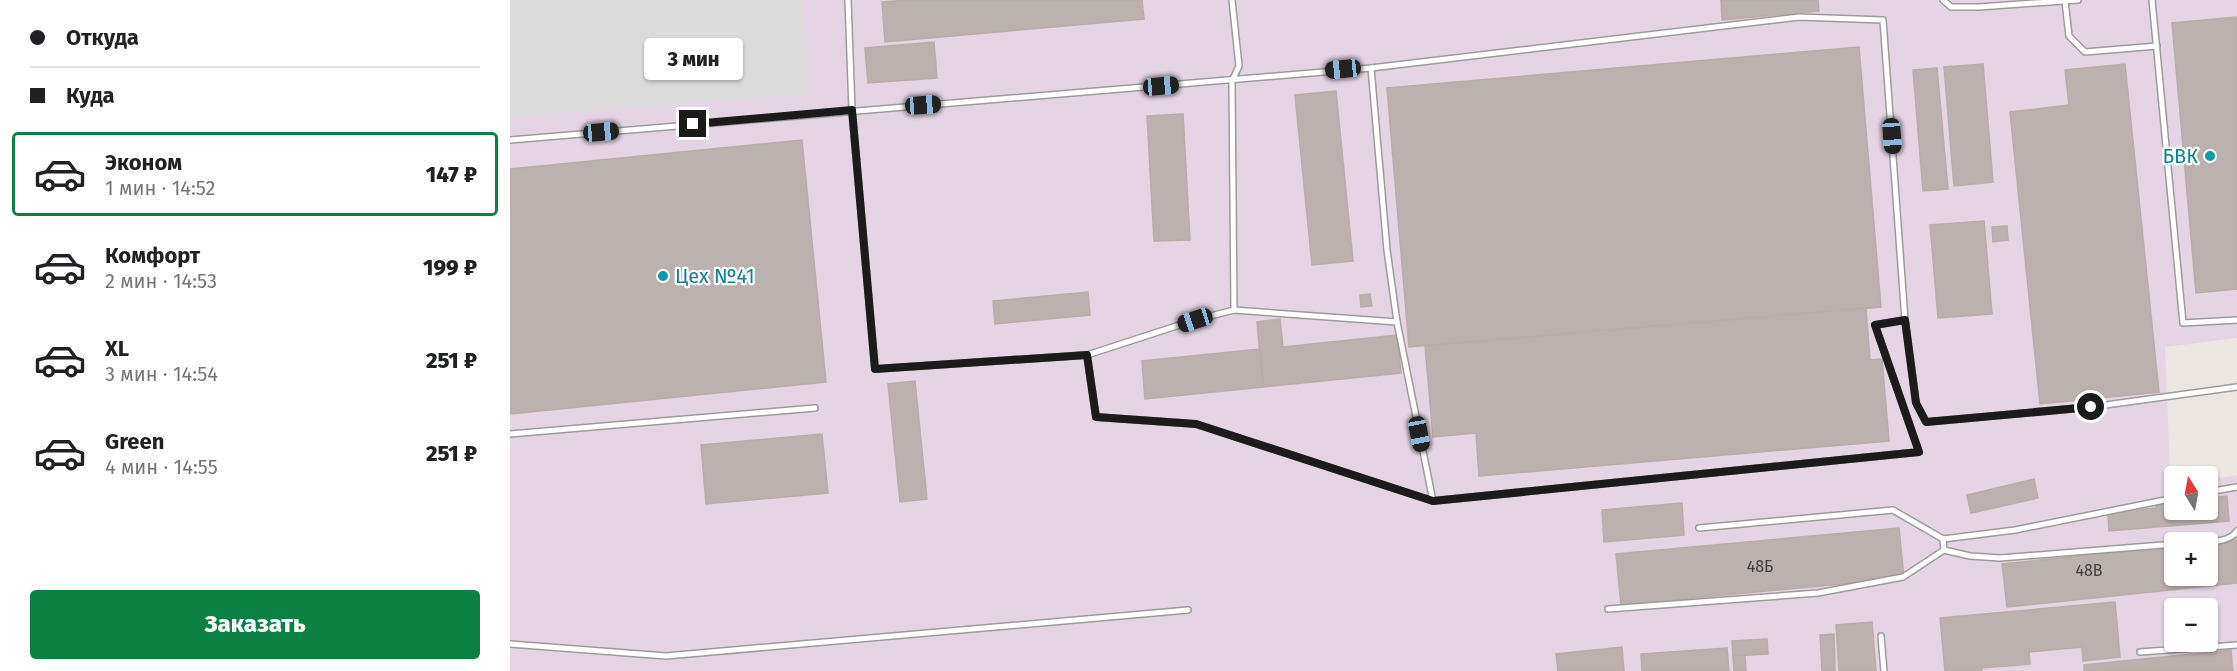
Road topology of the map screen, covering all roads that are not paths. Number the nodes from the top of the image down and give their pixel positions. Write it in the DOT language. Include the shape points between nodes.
graph roads {
  1 [pos="848,0"];
  2 [pos="1232,0"];
  3 [pos="1943,0"];
  4 [pos="2078,0"];
  5 [pos="2152,0"];
  6 [pos="2066,1"];
  7 [pos="2157,46"];
  8 [pos="1371,68"];
  9 [pos="1232,81"];
  10 [pos="852,110"];
  11 [pos="510,140"];
  12 [pos="1234,310"];
  13 [pos="1905,320"];
  14 [pos="2237,320"];
  15 [pos="1397,322"];
  16 [pos="1087,355"];
  17 [pos="2237,387"];
  18 [pos="815,408"];
  19 [pos="510,434"];
  20 [pos="2237,487"];
  21 [pos="2218,490"];
  22 [pos="2164,500"];
  23 [pos="1433,501"];
  24 [pos="1699,528"];
  25 [pos="2237,531"];
  26 [pos="1943,539"];
  27 [pos="2218,540"];
  28 [pos="2164,545"];
  29 [pos="1944,549"];
  30 [pos="1608,609"];
  31 [pos="1188,610"];
  32 [pos="1881,636"];
  33 [pos="510,644"];
  34 [pos="2237,645"];
  35 [pos="2140,652"];
  36 [pos="1884,671"];
  1 -- 10 [label="lane"];
  2 -- 9 [label="lane" via="1239,66"];
  3 -- 6 [label="lane" via="1951,7"];
  4 -- 6 [label="lane"];
  5 -- 7 [label="lane"];
  6 -- 7 [label="lane" via="2069,36 2085,52"];
  7 -- 14 [label="lane" via="2183,323"];
  8 -- 9 [label="lane"];
  8 -- 13 [label="lane" via="1799,17 1883,20"];
  8 -- 15 [label="lane"];
  9 -- 10 [label="lane"];
  9 -- 12 [label="lane"];
  10 -- 11 [label="lane"];
  10 -- 16 [label="lane" via="875,369"];
  12 -- 15 [label="lane"];
  12 -- 16 [label="lane"];
  13 -- 17 [label="lane" via="1916,403 1926,422 2091,407"];
  13 -- 23 [label="lane" via="1875,325 1919,452"];
  15 -- 23 [label="lane"];
  16 -- 23 [label="lane" via="1096,417 1196,424"];
  18 -- 19 [label="lane"];
  20 -- 21 [label="lane"];
  22 -- 26 [label="lane" via="2014,530"];
  24 -- 26 [label="lane" via="1893,510"];
  25 -- 27 [label="lane" via="2234,536"];
  26 -- 29 [label="lane"];
  28 -- 29 [label="lane" via="2000,558"];
  29 -- 30 [label="lane" via="1903,577 1818,593"];
  31 -- 33 [label="lane" via="666,656"];
  32 -- 36 [label="lane"];
  34 -- 35 [label="lane"];
}
